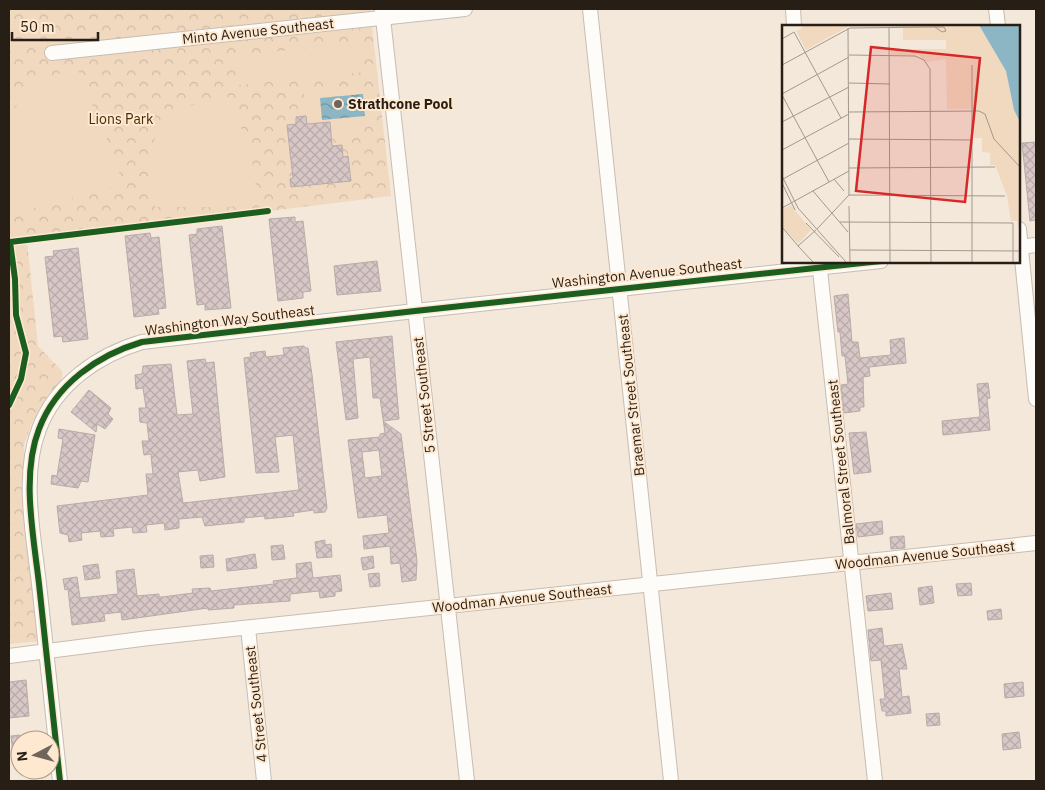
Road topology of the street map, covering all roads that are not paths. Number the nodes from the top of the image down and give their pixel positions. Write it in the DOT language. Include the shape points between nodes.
graph roads {
  1 [pos="465,9"];
  2 [pos="590,9"];
  3 [pos="793,9"];
  4 [pos="996,9"];
  5 [pos="382,13"];
  6 [pos="794,25"];
  7 [pos="998,25"];
  8 [pos="52,53"];
  9 [pos="1036,245"];
  10 [pos="1020,247"];
  11 [pos="861,262"];
  12 [pos="820,264"];
  13 [pos="620,289"];
  14 [pos="415,310"];
  15 [pos="1036,399"];
  16 [pos="1036,543"];
  17 [pos="851,562"];
  18 [pos="650,584"];
  19 [pos="448,606"];
  20 [pos="248,628"];
  21 [pos="46,652"];
  22 [pos="9,656"];
  23 [pos="60,781"];
  24 [pos="264,781"];
  25 [pos="467,781"];
  26 [pos="671,781"];
  27 [pos="875,781"];
  1 -- 5 [label="street, Minto Avenue Southeast"];
  2 -- 13 [label="street, Braemar Street Southeast"];
  3 -- 6 [label="street"];
  4 -- 7 [label="street"];
  5 -- 8 [label="street, Minto Avenue Southeast"];
  5 -- 14 [label="street, 5 Street Southeast"];
  9 -- 10 [label="street"];
  10 -- 15 [label="street"];
  11 -- 12 [label="street, Washington Avenue Southeast"];
  12 -- 13 [label="street, Washington Avenue Southeast"];
  12 -- 17 [label="street, Balmoral Street Southeast"];
  13 -- 14 [label="street, Washington Avenue Southeast"];
  13 -- 18 [label="street, Braemar Street Southeast"];
  14 -- 19 [label="street, 5 Street Southeast"];
  14 -- 21 [label="street, Washington Way Southeast" via="142,342 117,350 79,374 62,390 46,414 30,466"];
  16 -- 17 [label="street, Woodman Avenue Southeast"];
  17 -- 18 [label="street, Woodman Avenue Southeast"];
  17 -- 27 [label="street, Balmoral Street Southeast"];
  18 -- 19 [label="street, Woodman Avenue Southeast"];
  18 -- 26 [label="street, Braemar Street Southeast"];
  19 -- 20 [label="street, Woodman Avenue Southeast"];
  19 -- 25 [label="street, 5 Street Southeast"];
  20 -- 21 [label="street, Woodman Avenue Southeast"];
  20 -- 24 [label="street, 4 Street Southeast"];
  21 -- 22 [label="street, Woodman Avenue Southeast"];
  21 -- 23 [label="street, Washington Way Southeast"];
}
